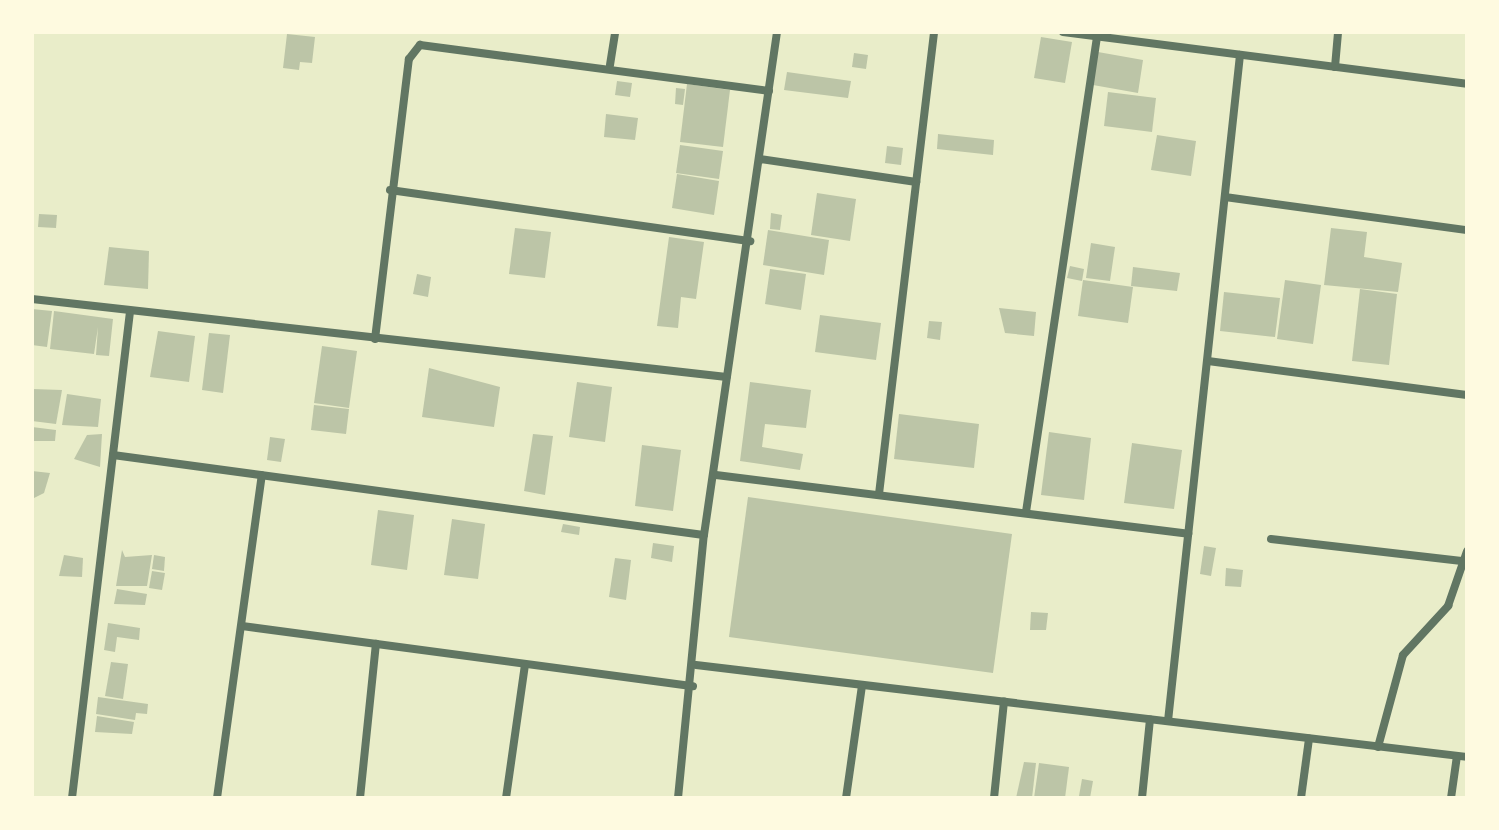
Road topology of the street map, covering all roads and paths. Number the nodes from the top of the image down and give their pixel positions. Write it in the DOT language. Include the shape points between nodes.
graph roads {
  1 [pos="615,32"];
  2 [pos="777,32"];
  3 [pos="934,32"];
  4 [pos="1063,32"];
  5 [pos="1338,32"];
  6 [pos="1097,36"];
  7 [pos="1240,55"];
  8 [pos="610,65"];
  9 [pos="1335,67"];
  10 [pos="1467,84"];
  11 [pos="769,91"];
  12 [pos="760,159"];
  13 [pos="916,182"];
  14 [pos="390,190"];
  15 [pos="1225,197"];
  16 [pos="1467,230"];
  17 [pos="750,241"];
  18 [pos="32,299"];
  19 [pos="130,311"];
  20 [pos="375,339"];
  21 [pos="1208,361"];
  22 [pos="727,377"];
  23 [pos="1467,395"];
  24 [pos="113,455"];
  25 [pos="262,475"];
  26 [pos="716,475"];
  27 [pos="879,494"];
  28 [pos="1026,512"];
  29 [pos="1188,534"];
  30 [pos="704,535"];
  31 [pos="1271,539"];
  32 [pos="1467,551"];
  33 [pos="1462,561"];
  34 [pos="242,626"];
  35 [pos="376,644"];
  36 [pos="525,665"];
  37 [pos="696,665"];
  38 [pos="862,685"];
  39 [pos="693,686"];
  40 [pos="1004,702"];
  41 [pos="1150,719"];
  42 [pos="1168,721"];
  43 [pos="1309,739"];
  44 [pos="1378,747"];
  45 [pos="1457,756"];
  46 [pos="1467,757"];
  47 [pos="72,798"];
  48 [pos="217,798"];
  49 [pos="360,798"];
  50 [pos="506,798"];
  51 [pos="678,798"];
  52 [pos="846,798"];
  53 [pos="994,798"];
  54 [pos="1142,798"];
  55 [pos="1301,798"];
  56 [pos="1451,798"];
  1 -- 8 [label="street"];
  2 -- 11 [label="street"];
  3 -- 13 [label="street"];
  4 -- 6 [label="street"];
  5 -- 9 [label="street"];
  6 -- 7 [label="street"];
  6 -- 28 [label="street"];
  7 -- 9 [label="street"];
  7 -- 15 [label="street"];
  8 -- 11 [label="street"];
  8 -- 14 [label="street" via="420,45 409,59"];
  9 -- 10 [label="street"];
  11 -- 12 [label="street"];
  12 -- 13 [label="street"];
  12 -- 17 [label="street"];
  13 -- 27 [label="street"];
  14 -- 17 [label="street"];
  14 -- 20 [label="street"];
  15 -- 16 [label="street"];
  15 -- 21 [label="street"];
  17 -- 22 [label="street"];
  18 -- 19 [label="street"];
  19 -- 20 [label="street"];
  19 -- 24 [label="street"];
  20 -- 22 [label="street"];
  21 -- 23 [label="street"];
  21 -- 29 [label="street"];
  22 -- 26 [label="street"];
  24 -- 25 [label="street"];
  24 -- 47 [label="street"];
  25 -- 30 [label="street"];
  25 -- 34 [label="street"];
  26 -- 27 [label="street"];
  26 -- 30 [label="street"];
  27 -- 28 [label="street"];
  28 -- 29 [label="street"];
  29 -- 42 [label="street"];
  30 -- 37 [label="street"];
  31 -- 33 [label="street"];
  32 -- 33 [label="street"];
  33 -- 44 [label="street" via="1448,606 1403,655"];
  34 -- 35 [label="street"];
  34 -- 48 [label="street"];
  35 -- 36 [label="street"];
  35 -- 49 [label="street"];
  36 -- 39 [label="street"];
  36 -- 50 [label="street"];
  37 -- 38 [label="street"];
  37 -- 39 [label="street"];
  38 -- 40 [label="street"];
  38 -- 52 [label="street"];
  39 -- 51 [label="street"];
  40 -- 41 [label="street"];
  40 -- 53 [label="street"];
  41 -- 42 [label="street"];
  41 -- 54 [label="street"];
  42 -- 43 [label="street"];
  43 -- 44 [label="street"];
  43 -- 55 [label="street"];
  44 -- 45 [label="street"];
  45 -- 46 [label="street"];
  45 -- 56 [label="street"];
}
